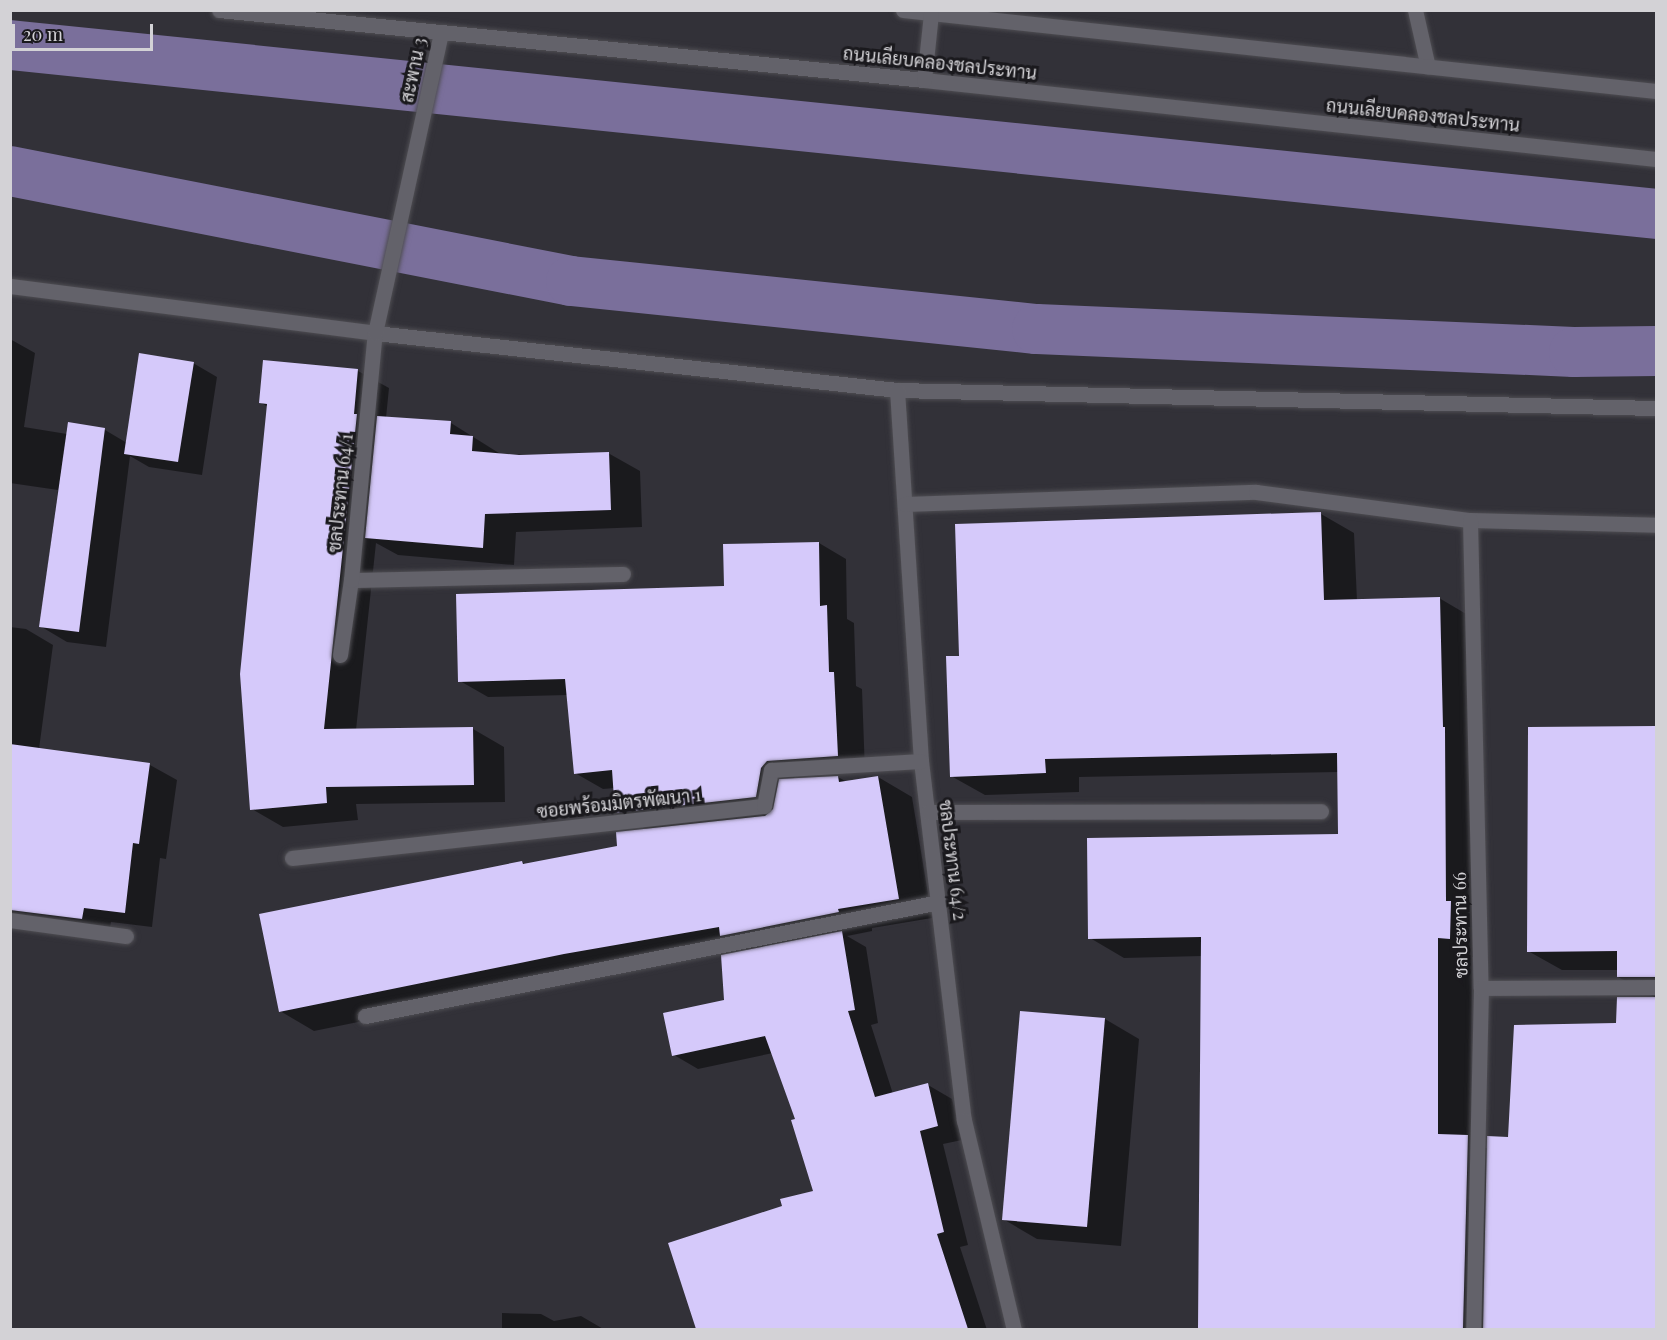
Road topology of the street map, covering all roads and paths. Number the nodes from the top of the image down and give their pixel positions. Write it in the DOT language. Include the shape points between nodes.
graph roads {
  1 [pos="219,10"];
  2 [pos="903,10"];
  3 [pos="1415,10"];
  4 [pos="931,13"];
  5 [pos="441,33"];
  6 [pos="1428,66"];
  7 [pos="924,80"];
  8 [pos="1656,91"];
  9 [pos="1656,159"];
  10 [pos="408,183"];
  11 [pos="10,286"];
  12 [pos="375,333"];
  13 [pos="897,390"];
  14 [pos="1656,408"];
  15 [pos="905,504"];
  16 [pos="1470,519"];
  17 [pos="1656,525"];
  18 [pos="623,574"];
  19 [pos="351,580"];
  20 [pos="340,655"];
  21 [pos="921,761"];
  22 [pos="1321,811"];
  23 [pos="927,812"];
  24 [pos="292,858"];
  25 [pos="939,902"];
  26 [pos="10,920"];
  27 [pos="126,936"];
  28 [pos="1656,987"];
  29 [pos="1481,988"];
  30 [pos="365,1016"];
  31 [pos="1014,1329"];
  32 [pos="1473,1329"];
  1 -- 5 [label="street, ถนนเลียบคลองชลประทาน"];
  2 -- 4 [label="street"];
  3 -- 6 [label="street"];
  4 -- 6 [label="street"];
  4 -- 7 [label="street"];
  5 -- 7 [label="street, ถนนเลียบคลองชลประทาน"];
  5 -- 10 [label="street, สะพาน 3"];
  6 -- 8 [label="street"];
  7 -- 9 [label="street, ถนนเลียบคลองชลประทาน"];
  10 -- 12 [label="street, ชลประทาน 64/1"];
  11 -- 12 [label="street"];
  12 -- 13 [label="street"];
  12 -- 19 [label="street, ชลประทาน 64/1"];
  13 -- 14 [label="street"];
  13 -- 15 [label="street, ชลประทาน 64/2"];
  15 -- 16 [label="street" via="1256,492"];
  15 -- 21 [label="street, ชลประทาน 64/2"];
  16 -- 17 [label="street"];
  16 -- 29 [label="street, ชลประทาน 66"];
  18 -- 19 [label="street"];
  19 -- 20 [label="street, ชลประทาน 64/1"];
  21 -- 23 [label="street, ชลประทาน 64/2"];
  21 -- 24 [label="street, ซอยพร้อมมิตรพัฒนา 1" via="771,770 764,806"];
  22 -- 23 [label="street"];
  23 -- 25 [label="street, ชลประทาน 64/2"];
  25 -- 30 [label="street"];
  25 -- 31 [label="street, ชลประทาน 64/2" via="964,1120"];
  26 -- 27 [label="street"];
  28 -- 29 [label="street"];
  29 -- 32 [label="street, ชลประทาน 66"];
}
